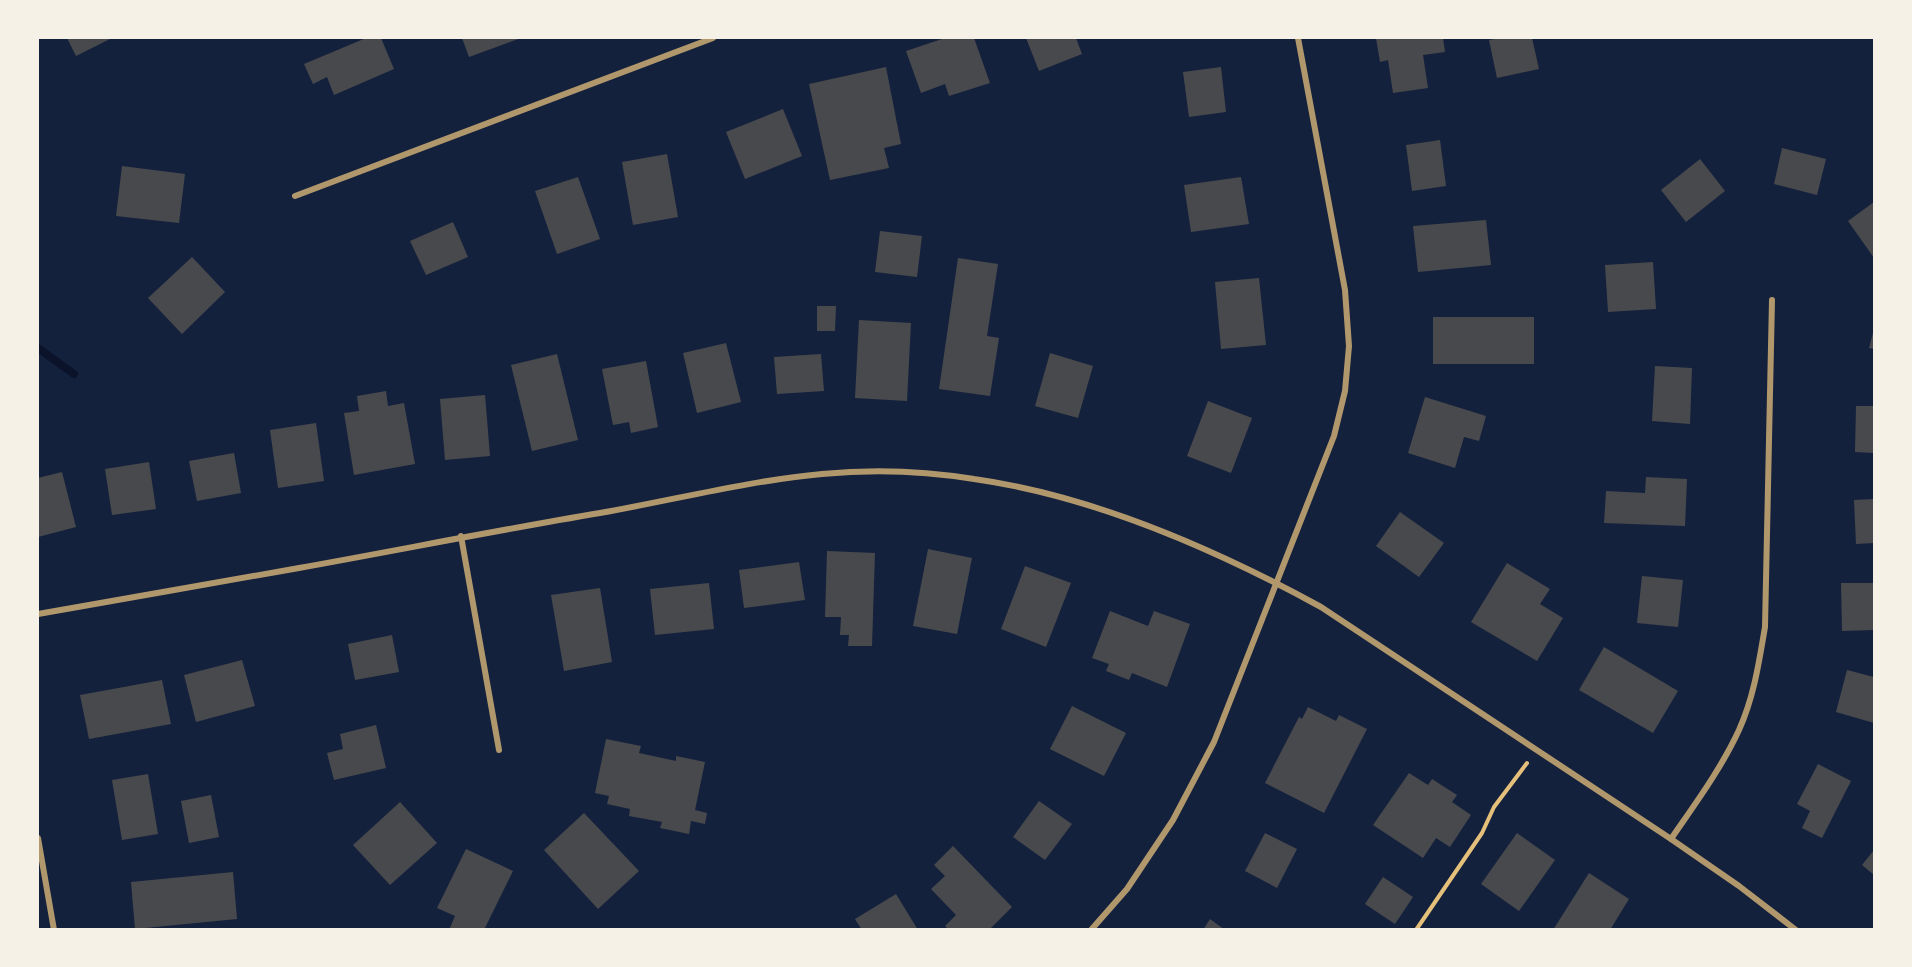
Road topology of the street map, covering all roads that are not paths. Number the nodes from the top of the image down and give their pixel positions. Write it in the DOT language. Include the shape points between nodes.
graph roads {
  1 [pos="713,38"];
  2 [pos="1298,38"];
  3 [pos="295,196"];
  4 [pos="1772,300"];
  5 [pos="461,536"];
  6 [pos="1276,582"];
  7 [pos="38,614"];
  8 [pos="499,750"];
  9 [pos="38,838"];
  10 [pos="1671,839"];
  11 [pos="54,930"];
  12 [pos="1091,930"];
  13 [pos="1796,930"];
  1 -- 3 [label="street"];
  2 -- 6 [label="street" via="1345,290 1349,346 1345,391 1334,436"];
  4 -- 10 [label="street" via="1765,627 1756,680 1739,729 1716,774"];
  5 -- 6 [label="street" via="737,486 823,474 898,472 973,478 1036,490 1102,509"];
  5 -- 7 [label="street"];
  5 -- 8 [label="street"];
  6 -- 10 [label="street" via="1321,607"];
  6 -- 12 [label="street" via="1214,741 1173,820 1126,889"];
  9 -- 11 [label="street"];
  10 -- 13 [label="street"];
}
